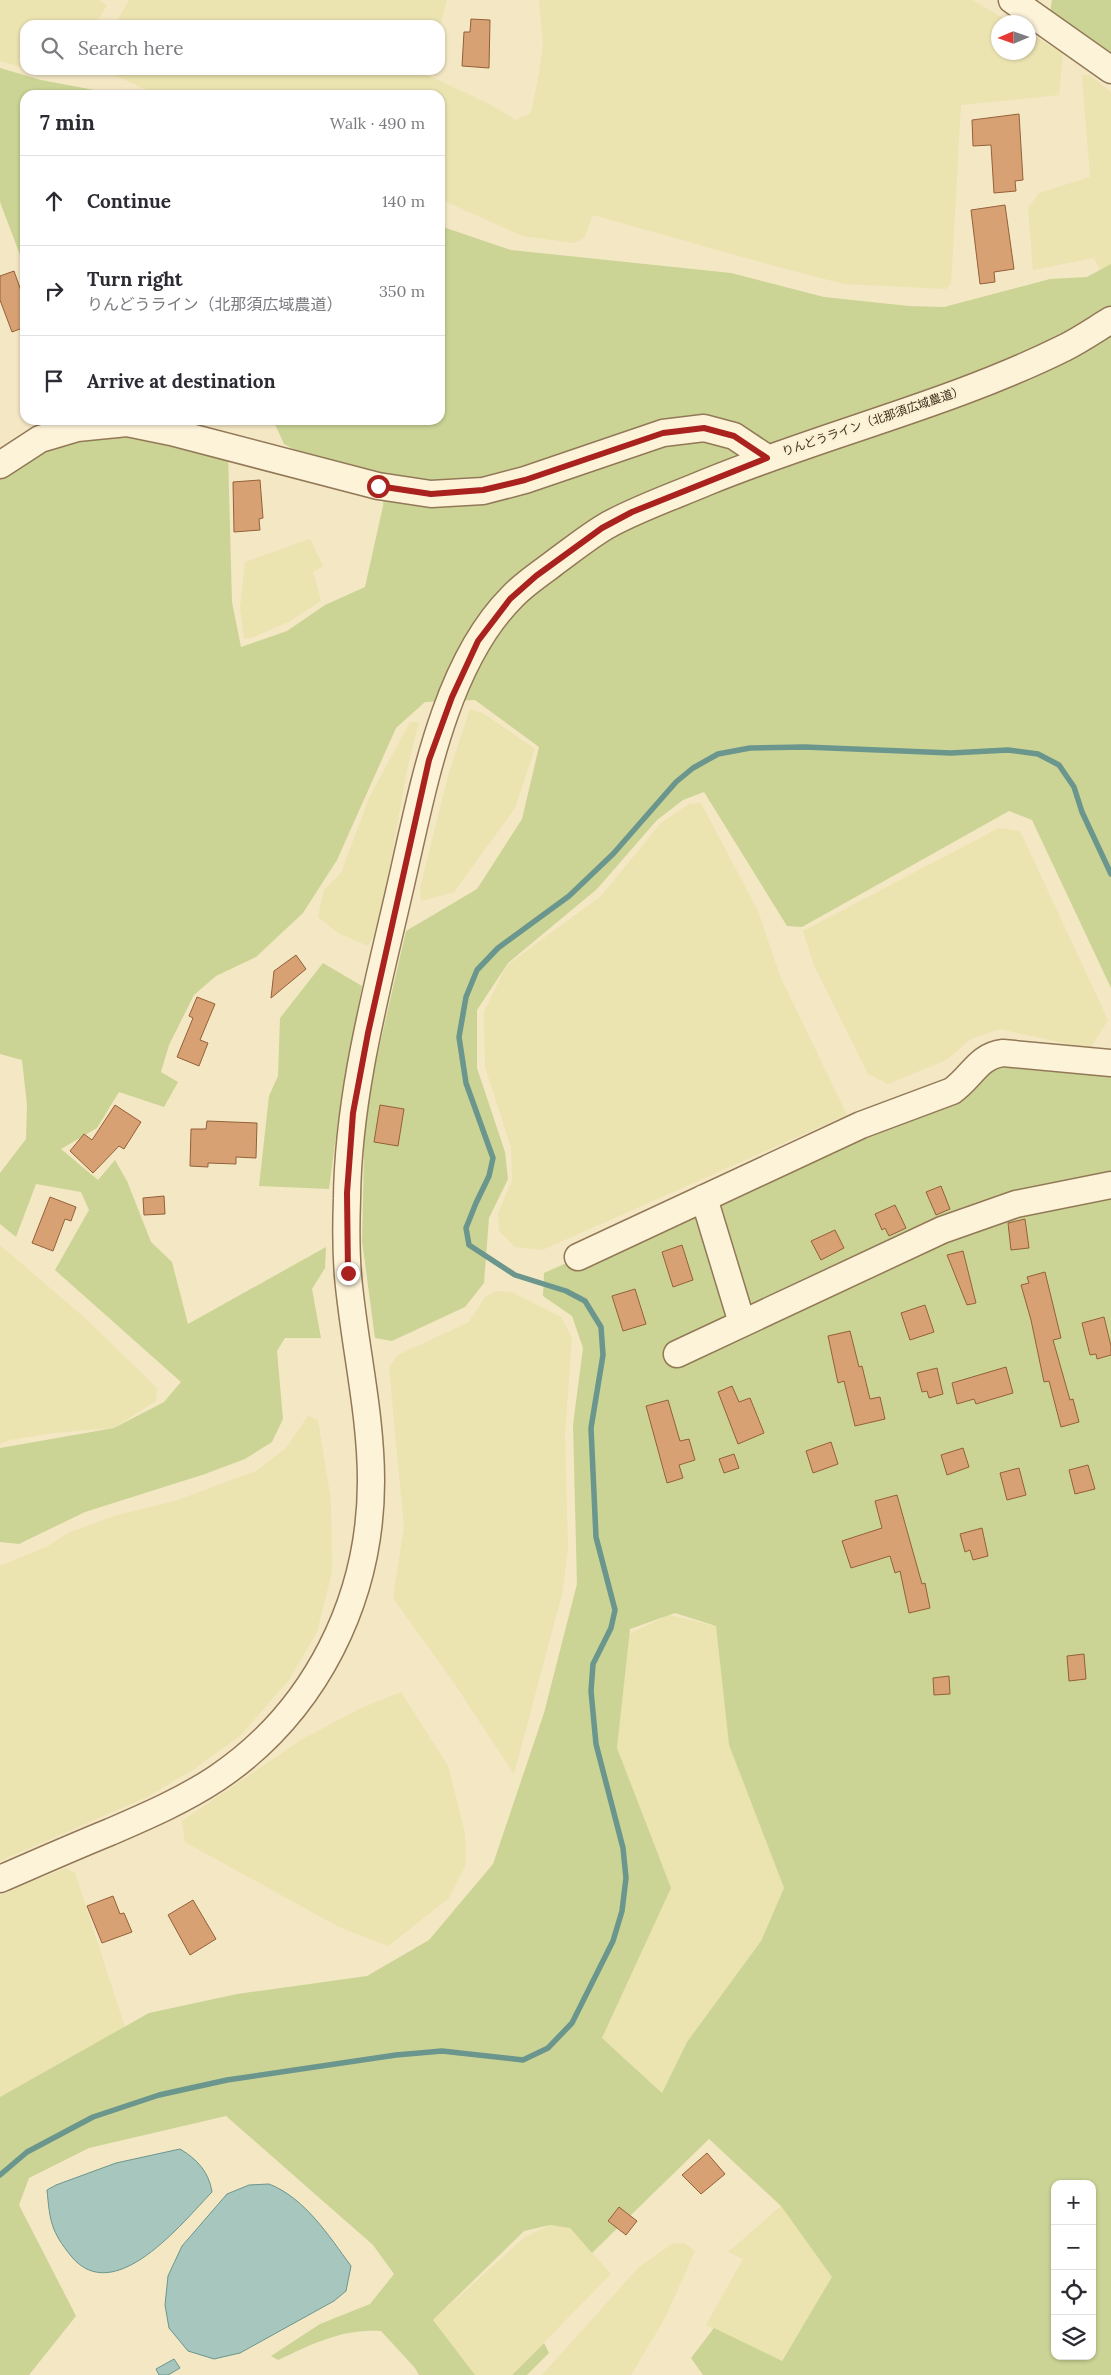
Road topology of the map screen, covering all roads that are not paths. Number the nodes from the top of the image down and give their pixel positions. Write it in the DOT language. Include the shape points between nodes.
graph roads {
  1 [pos="1012,0"];
  2 [pos="1111,70"];
  3 [pos="1111,320"];
  4 [pos="114,425"];
  5 [pos="132,425"];
  6 [pos="767,458"];
  7 [pos="0,465"];
  8 [pos="1111,1063"];
  9 [pos="1111,1185"];
  10 [pos="704,1198"];
  11 [pos="578,1256"];
  12 [pos="742,1323"];
  13 [pos="677,1354"];
  14 [pos="0,1879"];
  1 -- 2 [label="street"];
  3 -- 6 [label="street, りんどうライン（北那須広域農道）" via="1067,347 986,381"];
  4 -- 7 [label="street" via="77,428 40,439"];
  5 -- 6 [label="street" via="378,486 431,494 483,490 525,480 663,433 704,428 734,436"];
  6 -- 14 [label="street, りんどうライン（北那須広域農道）" via="632,512 602,528 510,599 478,641 452,697 429,760 353,1113 347,1193 348,1273 372,1478 369,1536 356,1592 340,1637 313,1682 286,1716 252,1752 214,1780 159,1811"];
  8 -- 10 [label="street" via="991,1054 952,1091 861,1125"];
  9 -- 12 [label="street" via="986,1213 942,1230"];
  10 -- 11 [label="street"];
  10 -- 12 [label="street"];
  12 -- 13 [label="street"];
}
